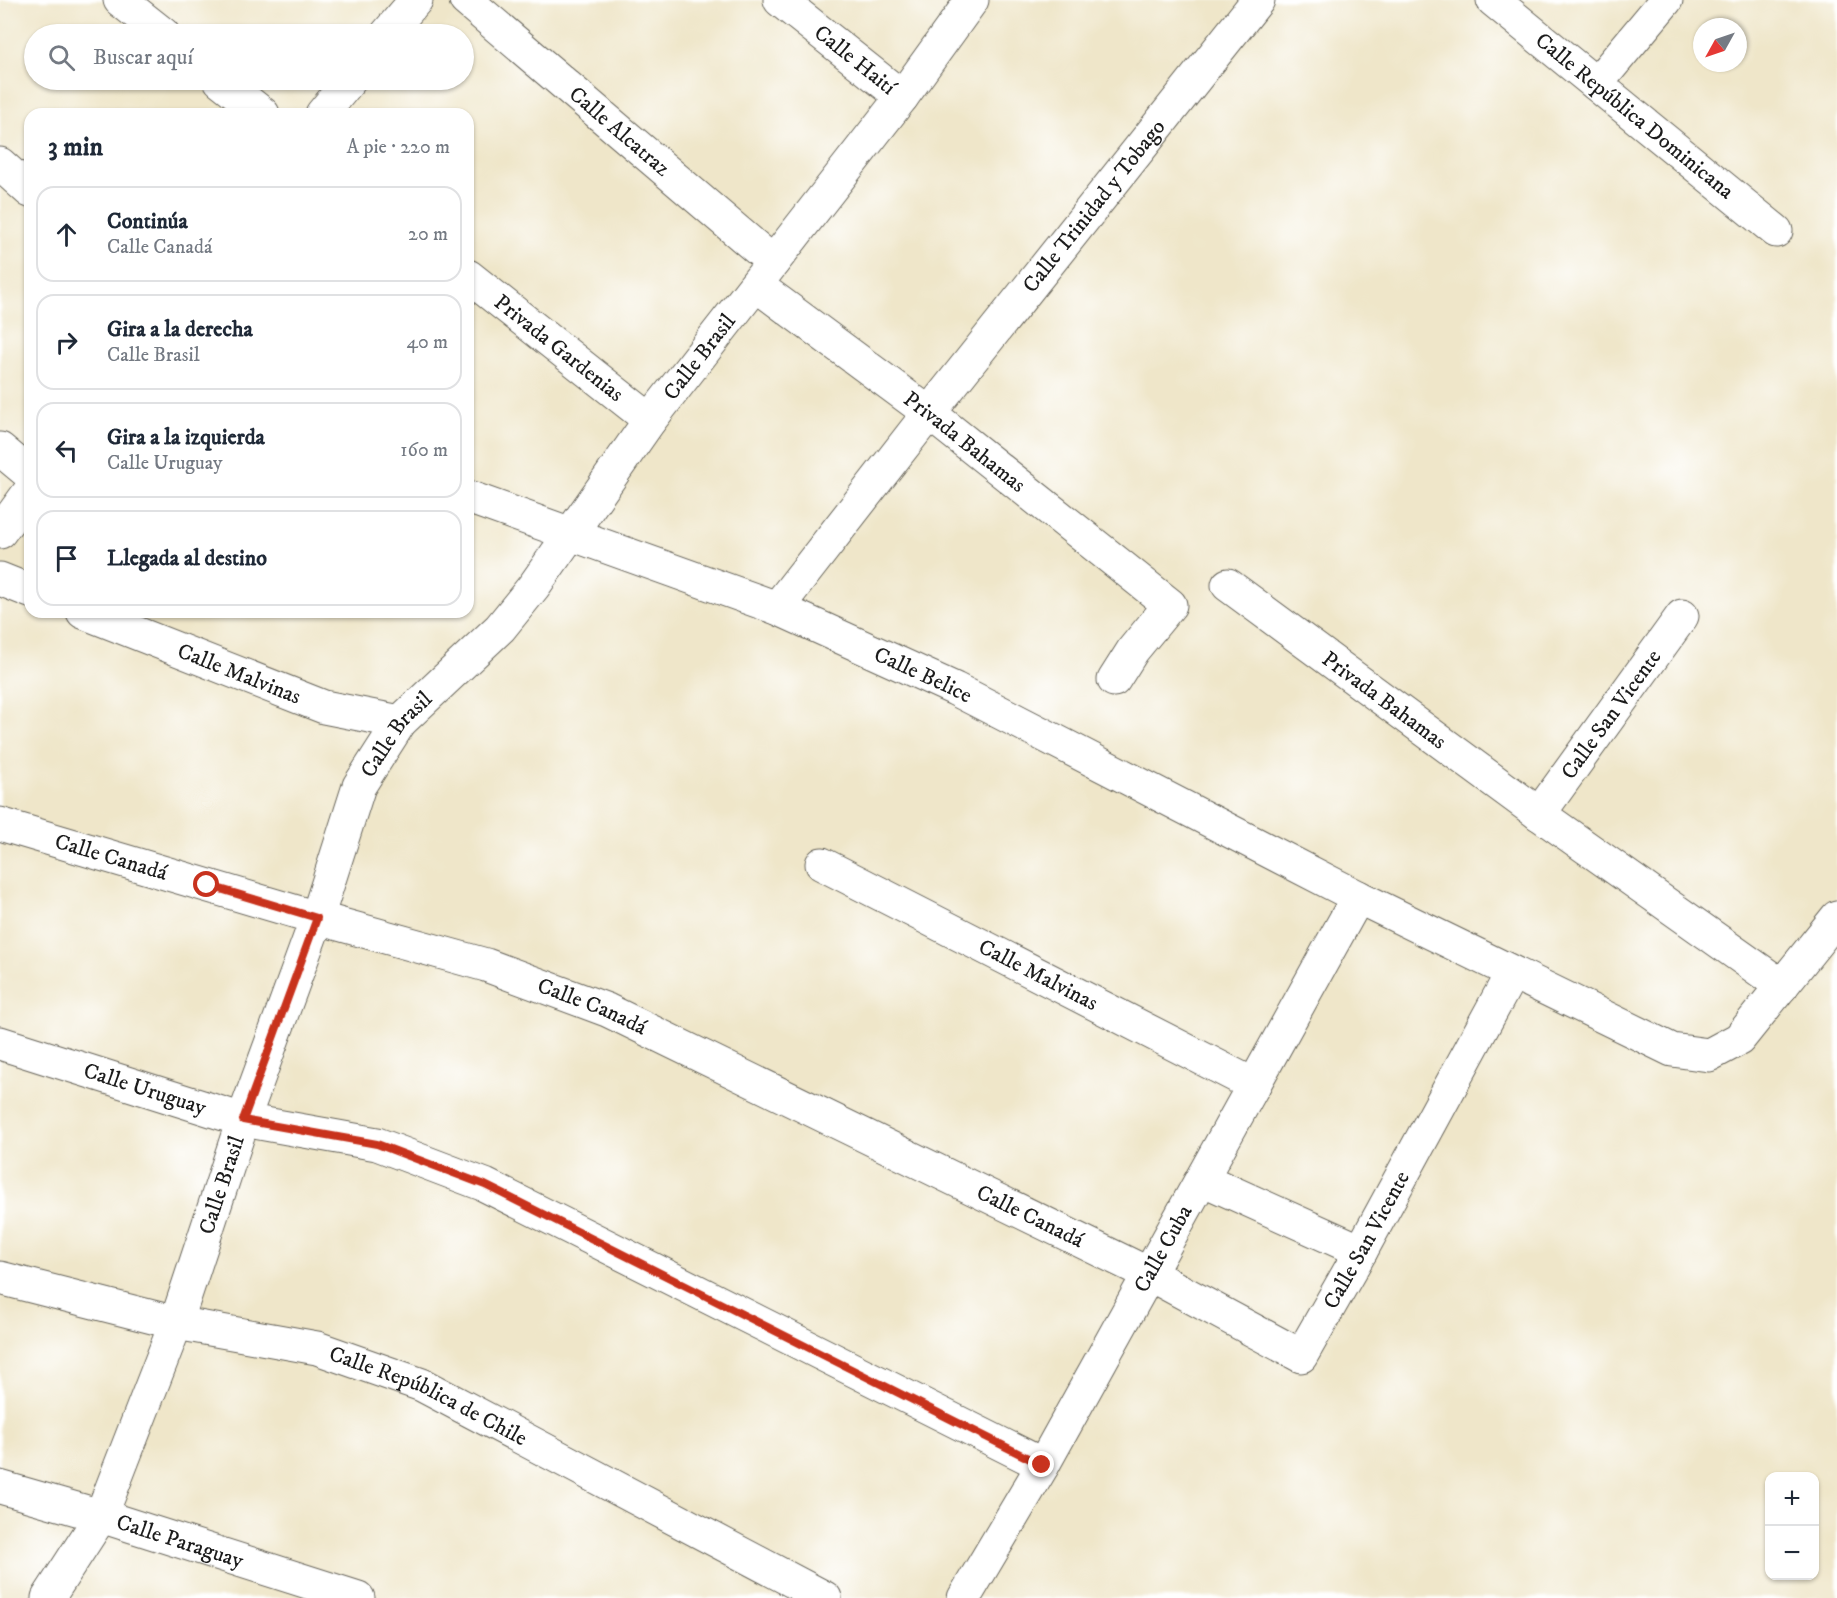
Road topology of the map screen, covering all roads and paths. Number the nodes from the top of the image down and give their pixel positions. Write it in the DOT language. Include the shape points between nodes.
graph roads {
  1 [pos="120,0"];
  2 [pos="416,0"];
  3 [pos="466,0"];
  4 [pos="780,0"];
  5 [pos="972,0"];
  6 [pos="1258,0"];
  7 [pos="1493,0"];
  8 [pos="1666,0"];
  9 [pos="150,24"];
  10 [pos="396,24"];
  11 [pos="1596,84"];
  12 [pos="233,90"];
  13 [pos="342,90"];
  14 [pos="902,98"];
  15 [pos="255,108"];
  16 [pos="327,108"];
  17 [pos="0,164"];
  18 [pos="24,186"];
  19 [pos="1776,231"];
  20 [pos="764,273"];
  21 [pos="474,281"];
  22 [pos="929,413"];
  23 [pos="650,420"];
  24 [pos="0,449"];
  25 [pos="24,469"];
  26 [pos="24,499"];
  27 [pos="474,499"];
  28 [pos="0,532"];
  29 [pos="572,533"];
  30 [pos="0,579"];
  31 [pos="1228,585"];
  32 [pos="24,589"];
  33 [pos="777,608"];
  34 [pos="1682,616"];
  35 [pos="98,618"];
  36 [pos="1114,680"];
  37 [pos="400,722"];
  38 [pos="1539,814"];
  39 [pos="0,824"];
  40 [pos="822,864"];
  41 [pos="1358,897"];
  42 [pos="1837,917"];
  43 [pos="317,918"];
  44 [pos="1512,973"];
  45 [pos="1782,986"];
  46 [pos="0,1043"];
  47 [pos="1254,1084"];
  48 [pos="243,1120"];
  49 [pos="1202,1179"];
  50 [pos="1361,1251"];
  51 [pos="1149,1274"];
  52 [pos="0,1278"];
  53 [pos="176,1323"];
  54 [pos="1042,1465"];
  55 [pos="0,1487"];
  56 [pos="101,1516"];
  57 [pos="48,1598"];
  58 [pos="358,1598"];
  59 [pos="825,1598"];
  60 [pos="964,1598"];
  1 -- 9 [label="street"];
  2 -- 10 [label="street"];
  3 -- 20 [label="street, Calle Alcatraz"];
  4 -- 14 [label="street, Calle Haití"];
  5 -- 14 [label="street, Calle Brasil"];
  6 -- 22 [label="street, Calle Trinidad y Tobago"];
  7 -- 11 [label="street, Calle República Dominicana"];
  8 -- 11 [label="street"];
  11 -- 19 [label="street, Calle República Dominicana"];
  12 -- 15 [label="street"];
  13 -- 16 [label="street"];
  14 -- 20 [label="street, Calle Brasil"];
  17 -- 18 [label="street"];
  20 -- 22 [label="street, Privada Bahamas"];
  20 -- 23 [label="street, Calle Brasil"];
  21 -- 23 [label="street, Privada Gardenias"];
  22 -- 33 [label="street, Calle Trinidad y Tobago"];
  22 -- 36 [label="street, Privada Bahamas" via="1170,605"];
  23 -- 29 [label="street, Calle Brasil"];
  24 -- 25 [label="street"];
  26 -- 28 [label="street"];
  27 -- 29 [label="street, Calle Belice"];
  29 -- 33 [label="street, Calle Belice"];
  29 -- 37 [label="street, Calle Brasil" via="500,628"];
  30 -- 32 [label="street"];
  31 -- 38 [label="street, Privada Bahamas"];
  33 -- 41 [label="street, Calle Belice" via="955,689"];
  34 -- 38 [label="street, Calle San Vicente"];
  35 -- 37 [label="street, Calle Malvinas" via="324,707"];
  37 -- 43 [label="street, Calle Brasil" via="359,786"];
  38 -- 45 [label="street, Privada Bahamas"];
  39 -- 43 [label="street, Calle Canadá"];
  40 -- 47 [label="street, Calle Malvinas"];
  41 -- 44 [label="street, Calle Belice"];
  41 -- 47 [label="street, Calle Cuba"];
  42 -- 45 [label="street, Calle Belice"];
  43 -- 48 [label="street, Calle Brasil"];
  43 -- 51 [label="street, Calle Canadá" via="486,965 607,1010"];
  44 -- 45 [label="street, Calle Belice" via="1672,1050 1709,1055 1739,1040"];
  44 -- 50 [label="street, Calle San Vicente"];
  46 -- 48 [label="street, Calle Uruguay"];
  47 -- 49 [label="street, Calle Cuba"];
  48 -- 53 [label="street, Calle Brasil"];
  48 -- 54 [label="street, Calle Uruguay" via="377,1144 485,1185"];
  49 -- 50 [label="street"];
  49 -- 51 [label="street, Calle Cuba"];
  50 -- 51 [label="street, Calle San Vicente" via="1301,1356"];
  51 -- 54 [label="street, Calle Cuba"];
  52 -- 53 [label="street, Calle República de Chile"];
  53 -- 56 [label="street, Calle Brasil"];
  53 -- 59 [label="street, Calle República de Chile" via="317,1347 422,1385"];
  54 -- 60 [label="street, Calle Cuba"];
  55 -- 56 [label="street, Calle Paraguay"];
  56 -- 57 [label="street, Calle Brasil"];
  56 -- 58 [label="street, Calle Paraguay"];
}
